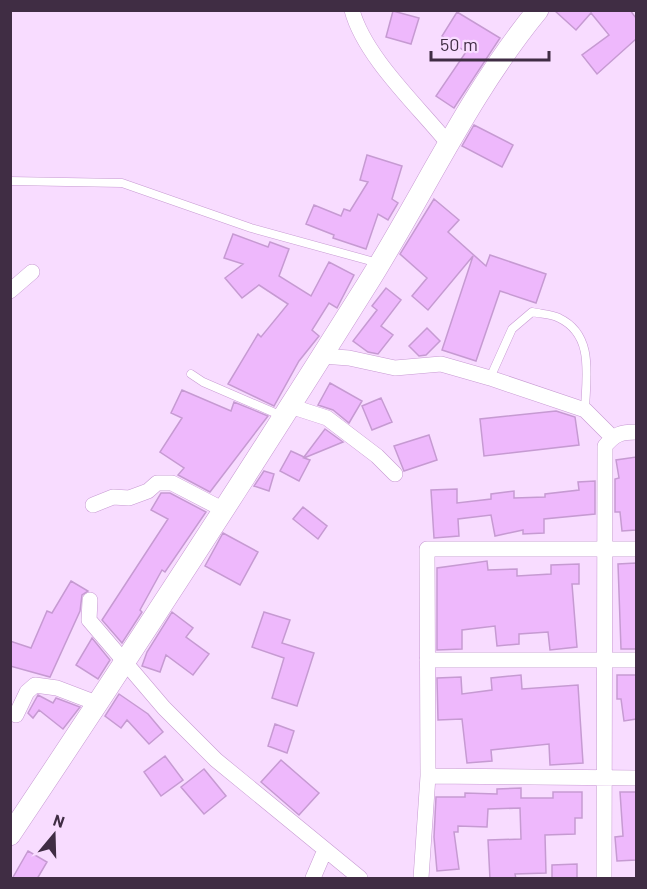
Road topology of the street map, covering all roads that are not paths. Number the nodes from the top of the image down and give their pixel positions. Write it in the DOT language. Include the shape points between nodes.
graph roads {
  1 [pos="352,10"];
  2 [pos="538,10"];
  3 [pos="447,142"];
  4 [pos="10,182"];
  5 [pos="380,263"];
  6 [pos="32,272"];
  7 [pos="10,291"];
  8 [pos="322,356"];
  9 [pos="191,374"];
  10 [pos="490,378"];
  11 [pos="585,410"];
  12 [pos="286,411"];
  13 [pos="636,432"];
  14 [pos="612,437"];
  15 [pos="395,474"];
  16 [pos="93,505"];
  17 [pos="224,510"];
  18 [pos="604,549"];
  19 [pos="636,549"];
  20 [pos="90,600"];
  21 [pos="428,660"];
  22 [pos="606,660"];
  23 [pos="636,660"];
  24 [pos="126,663"];
  25 [pos="99,704"];
  26 [pos="16,715"];
  27 [pos="428,777"];
  28 [pos="606,777"];
  29 [pos="636,777"];
  30 [pos="16,815"];
  31 [pos="10,835"];
  32 [pos="325,850"];
  33 [pos="313,879"];
  34 [pos="360,879"];
  35 [pos="421,879"];
  36 [pos="604,879"];
  1 -- 3 [label="street" via="356,27 385,68"];
  2 -- 3 [label="street" via="506,50"];
  3 -- 5 [label="street"];
  4 -- 5 [label="lane" via="122,183 251,228"];
  5 -- 8 [label="street"];
  6 -- 7 [label="street"];
  8 -- 10 [label="street" via="395,368 441,364"];
  8 -- 12 [label="street"];
  9 -- 12 [label="lane" via="203,382"];
  10 -- 11 [label="street"];
  10 -- 11 [label="lane" via="512,329 532,312 558,317 574,328 584,342"];
  11 -- 14 [label="street"];
  12 -- 15 [label="street" via="327,418"];
  12 -- 17 [label="street"];
  13 -- 14 [label="street" via="621,432"];
  14 -- 18 [label="street" via="605,446"];
  16 -- 17 [label="street" via="113,497 129,498 157,483 172,483"];
  17 -- 24 [label="street"];
  18 -- 19 [label="street"];
  18 -- 21 [label="street" via="427,549"];
  18 -- 22 [label="street"];
  20 -- 24 [label="street" via="89,620"];
  21 -- 22 [label="street"];
  21 -- 27 [label="street"];
  22 -- 23 [label="street"];
  22 -- 28 [label="street"];
  24 -- 25 [label="street"];
  24 -- 32 [label="street" via="216,760"];
  25 -- 26 [label="street" via="57,688 35,685 27,692"];
  25 -- 30 [label="street"];
  27 -- 28 [label="street"];
  27 -- 35 [label="street"];
  28 -- 29 [label="street"];
  28 -- 36 [label="street"];
  30 -- 31 [label="street"];
  32 -- 33 [label="street"];
  32 -- 34 [label="street"];
}
